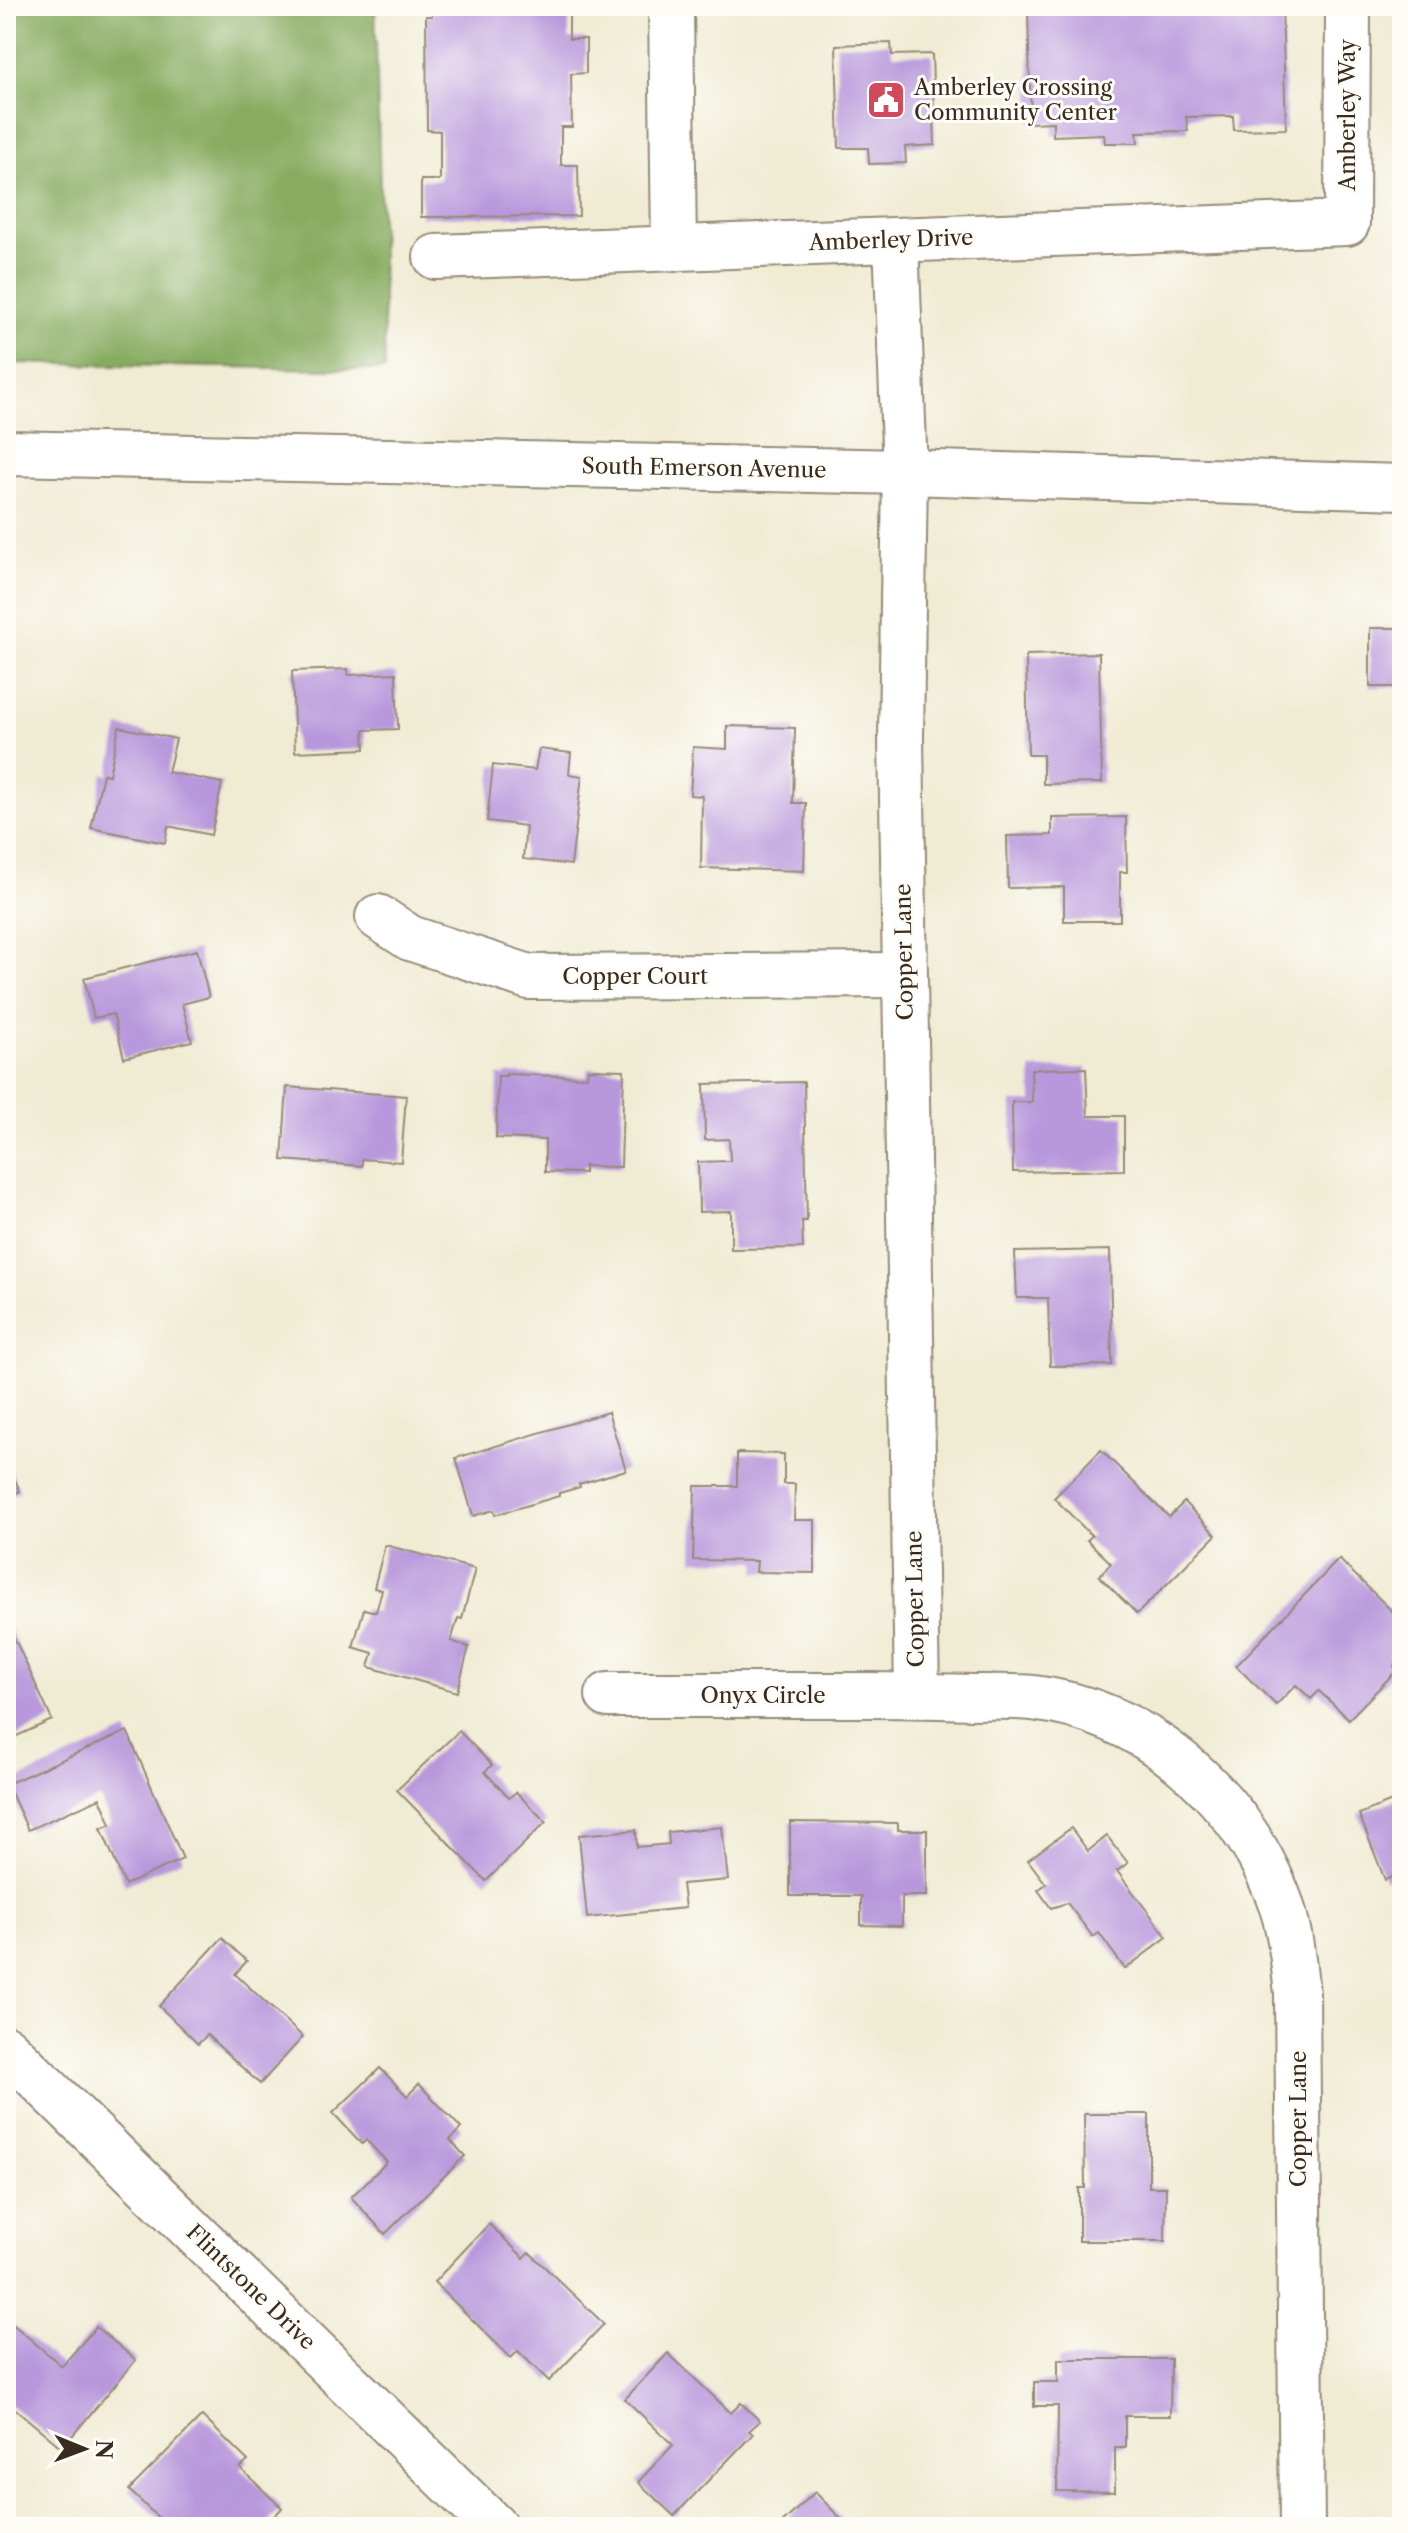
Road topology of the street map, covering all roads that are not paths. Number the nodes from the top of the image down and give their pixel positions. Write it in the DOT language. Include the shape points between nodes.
graph roads {
  1 [pos="671,6"];
  2 [pos="1348,6"];
  3 [pos="1347,223"];
  4 [pos="896,240"];
  5 [pos="674,249"];
  6 [pos="436,257"];
  7 [pos="6,453"];
  8 [pos="905,472"];
  9 [pos="1402,487"];
  10 [pos="378,917"];
  11 [pos="904,975"];
  12 [pos="608,1695"];
  13 [pos="917,1695"];
  14 [pos="6,2048"];
  15 [pos="495,2527"];
  16 [pos="1302,2527"];
  1 -- 5 [label="street"];
  2 -- 3 [label="street, Amberley Way"];
  3 -- 4 [label="street, Amberley Drive"];
  4 -- 5 [label="street, Amberley Drive"];
  4 -- 8 [label="street, Copper Lane"];
  5 -- 6 [label="street, Amberley Drive"];
  7 -- 8 [label="street, South Emerson Avenue"];
  8 -- 9 [label="street, South Emerson Avenue"];
  8 -- 11 [label="street, Copper Lane"];
  10 -- 11 [label="street, Copper Court" via="410,938 529,977"];
  11 -- 13 [label="street, Copper Lane"];
  12 -- 13 [label="street, Onyx Circle"];
  13 -- 16 [label="street, Copper Lane" via="1033,1698 1093,1713 1148,1738 1226,1804 1277,1893 1289,1932 1297,1993"];
  14 -- 15 [label="street, Flintstone Drive"];
}
